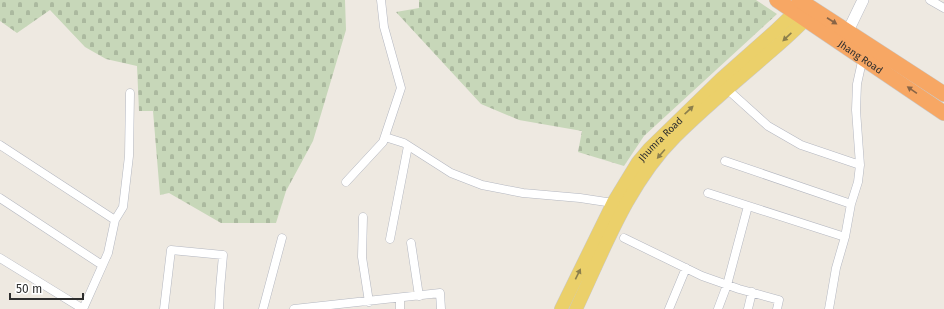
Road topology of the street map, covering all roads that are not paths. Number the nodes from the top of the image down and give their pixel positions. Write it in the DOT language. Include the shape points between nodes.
graph roads {
  1 [pos="381,0"];
  2 [pos="777,0"];
  3 [pos="863,0"];
  4 [pos="930,0"];
  5 [pos="803,8"];
  6 [pos="944,8"];
  7 [pos="848,31"];
  8 [pos="863,57"];
  9 [pos="726,89"];
  10 [pos="130,92"];
  11 [pos="944,94"];
  12 [pos="944,112"];
  13 [pos="385,137"];
  14 [pos="0,145"];
  15 [pos="408,146"];
  16 [pos="725,161"];
  17 [pos="860,166"];
  18 [pos="346,182"];
  19 [pos="708,193"];
  20 [pos="0,198"];
  21 [pos="613,203"];
  22 [pos="851,204"];
  23 [pos="748,206"];
  24 [pos="363,217"];
  25 [pos="115,220"];
  26 [pos="845,236"];
  27 [pos="282,238"];
  28 [pos="624,238"];
  29 [pos="390,239"];
  30 [pos="411,243"];
  31 [pos="0,258"];
  32 [pos="102,266"];
  33 [pos="686,268"];
  34 [pos="727,285"];
  35 [pos="752,292"];
  36 [pos="419,296"];
  37 [pos="400,298"];
  38 [pos="369,302"];
  39 [pos="353,306"];
  40 [pos="83,309"];
  41 [pos="164,309"];
  42 [pos="219,309"];
  43 [pos="263,309"];
  44 [pos="294,309"];
  45 [pos="400,309"];
  46 [pos="441,309"];
  47 [pos="562,309"];
  48 [pos="576,309"];
  49 [pos="669,309"];
  50 [pos="718,309"];
  51 [pos="748,309"];
  52 [pos="777,309"];
  53 [pos="829,309"];
  1 -- 13 [label="street" via="384,27 401,88"];
  2 -- 5 [label="highway, Jhang Road"];
  3 -- 7 [label="street"];
  4 -- 6 [label="street"];
  5 -- 7 [label="highway, Jhang Road, one-way"];
  5 -- 8 [label="highway, Jhang Road"];
  5 -- 9 [label="main road, Jhumra Road, one-way"];
  21 -- 5 [label="main road, Jhumra Road, one-way" via="649,149 706,93"];
  7 -- 11 [label="highway, Jhang Road"];
  12 -- 8 [label="highway, Jhang Road, one-way"];
  8 -- 17 [label="street" via="857,84 856,110"];
  9 -- 17 [label="street" via="768,126 801,145"];
  9 -- 48 [label="main road, Jhumra Road, one-way" via="675,137 655,160 628,199"];
  10 -- 25 [label="street" via="129,156 123,207"];
  13 -- 15 [label="street"];
  13 -- 18 [label="street"];
  14 -- 25 [label="street"];
  15 -- 21 [label="street" via="451,173 482,185 523,193"];
  15 -- 29 [label="street"];
  16 -- 22 [label="street"];
  17 -- 22 [label="street"];
  19 -- 23 [label="street"];
  20 -- 32 [label="street"];
  47 -- 21 [label="main road, Jhumra Road, one-way"];
  22 -- 26 [label="street"];
  23 -- 26 [label="street"];
  23 -- 34 [label="street"];
  24 -- 38 [label="street" via="362,257"];
  25 -- 32 [label="street" via="108,253"];
  26 -- 53 [label="street"];
  27 -- 43 [label="street"];
  28 -- 33 [label="street"];
  30 -- 36 [label="street"];
  31 -- 40 [label="street"];
  32 -- 40 [label="street"];
  33 -- 34 [label="street"];
  33 -- 49 [label="street"];
  34 -- 35 [label="street"];
  34 -- 50 [label="street"];
  35 -- 51 [label="street"];
  35 -- 52 [label="street" via="779,300"];
  36 -- 37 [label="street"];
  36 -- 46 [label="street" via="440,293"];
  37 -- 38 [label="street"];
  37 -- 45 [label="street"];
  38 -- 39 [label="street"];
  39 -- 44 [label="street"];
  41 -- 42 [label="street" via="171,250 223,255"];
}
